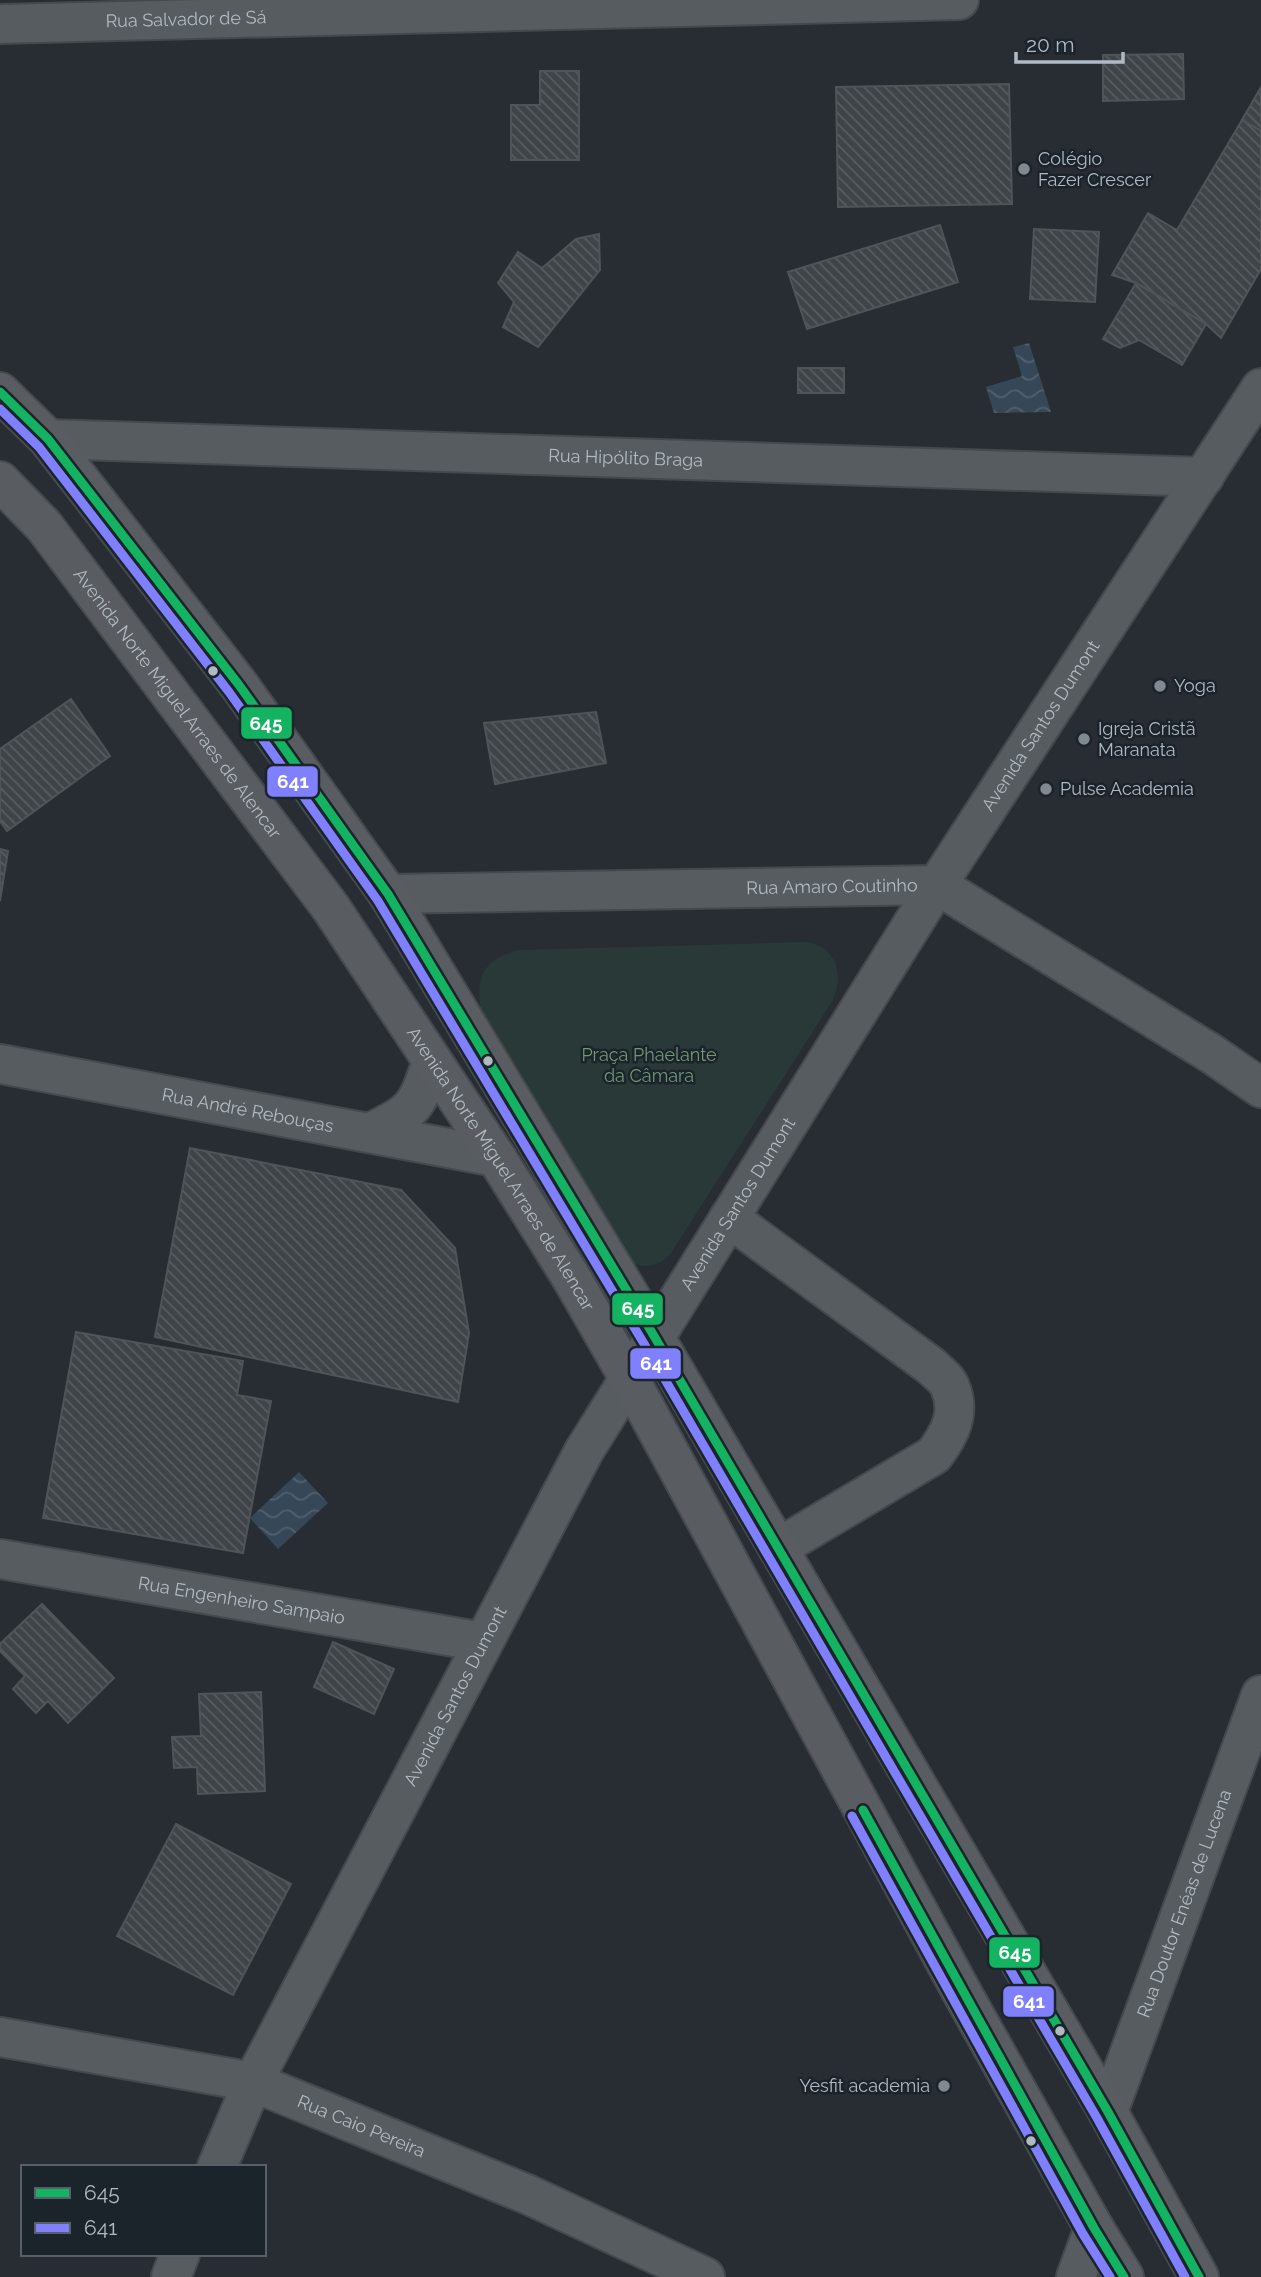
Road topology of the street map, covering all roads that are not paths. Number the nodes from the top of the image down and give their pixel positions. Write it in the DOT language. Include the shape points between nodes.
graph roads {
  1 [pos="959,0"];
  2 [pos="0,24"];
  3 [pos="1261,388"];
  4 [pos="0,392"];
  5 [pos="48,439"];
  6 [pos="1204,477"];
  7 [pos="0,481"];
  8 [pos="937,885"];
  9 [pos="388,894"];
  10 [pos="432,1060"];
  11 [pos="0,1064"];
  12 [pos="1261,1088"];
  13 [pos="370,1133"];
  14 [pos="496,1157"];
  15 [pos="729,1218"];
  16 [pos="654,1336"];
  17 [pos="629,1378"];
  18 [pos="778,1548"];
  19 [pos="0,1559"];
  20 [pos="483,1642"];
  21 [pos="1260,1706"];
  22 [pos="0,2037"];
  23 [pos="253,2082"];
  24 [pos="1108,2112"];
  25 [pos="218,2165"];
  26 [pos="1094,2228"];
  27 [pos="179,2256"];
  28 [pos="171,2277"];
  29 [pos="705,2277"];
  30 [pos="1076,2277"];
  31 [pos="1124,2277"];
  32 [pos="1199,2277"];
  1 -- 2 [label="street, Rua Salvador de Sá"];
  3 -- 6 [label="street, Avenida Santos Dumont"];
  4 -- 5 [label="main road"];
  5 -- 6 [label="street, Rua Hipólito Braga"];
  5 -- 9 [label="main road" via="239,685"];
  6 -- 8 [label="street, Avenida Santos Dumont"];
  7 -- 10 [label="main road, Avenida Norte Miguel Arraes de Alencar" via="44,526 323,898"];
  8 -- 9 [label="street, Rua Amaro Coutinho"];
  8 -- 12 [label="street, Rua Amaro Coutinho"];
  8 -- 15 [label="street, Avenida Santos Dumont"];
  9 -- 16 [label="main road"];
  10 -- 13 [label="street" via="421,1094 408,1114"];
  10 -- 14 [label="main road, Avenida Norte Miguel Arraes de Alencar"];
  11 -- 13 [label="street, Rua André Rebouças"];
  13 -- 14 [label="street, Rua André Rebouças"];
  14 -- 17 [label="main road, Avenida Norte Miguel Arraes de Alencar"];
  15 -- 16 [label="street, Avenida Santos Dumont"];
  15 -- 18 [label="street" via="931,1366 950,1385 955,1408 949,1436 934,1455"];
  16 -- 17 [label="street, Avenida Santos Dumont"];
  16 -- 18 [label="main road"];
  17 -- 20 [label="street, Avenida Santos Dumont" via="584,1451"];
  17 -- 26 [label="main road, Avenida Norte Miguel Arraes de Alencar"];
  18 -- 24 [label="main road"];
  19 -- 20 [label="street, Rua Engenheiro Sampaio"];
  20 -- 23 [label="street, Avenida Santos Dumont"];
  21 -- 24 [label="street, Rua Doutor Enéas de Lucena"];
  22 -- 23 [label="street, Rua Caio Pereira"];
  23 -- 25 [label="street, Avenida Santos Dumont"];
  23 -- 29 [label="street, Rua Caio Pereira" via="529,2195"];
  24 -- 32 [label="main road"];
  26 -- 30 [label="street"];
  26 -- 31 [label="main road, Avenida Norte Miguel Arraes de Alencar"];
  27 -- 28 [label="street"];
}
